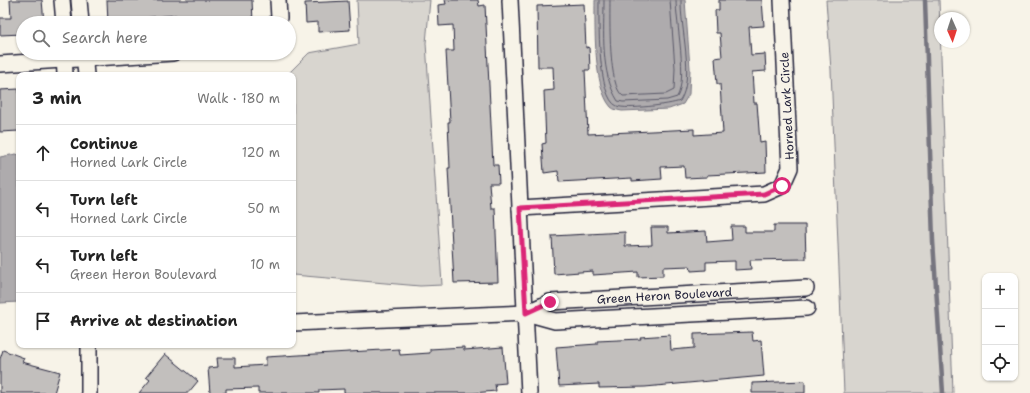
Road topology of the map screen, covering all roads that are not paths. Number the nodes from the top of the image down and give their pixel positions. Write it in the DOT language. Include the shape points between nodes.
graph roads {
  1 [pos="62,0"];
  2 [pos="79,0"];
  3 [pos="278,0"];
  4 [pos="510,0"];
  5 [pos="782,0"];
  6 [pos="63,16"];
  7 [pos="81,16"];
  8 [pos="279,16"];
  9 [pos="32,60"];
  10 [pos="64,60"];
  11 [pos="85,60"];
  12 [pos="0,64"];
  13 [pos="65,72"];
  14 [pos="86,72"];
  15 [pos="520,208"];
  16 [pos="806,288"];
  17 [pos="763,290"];
  18 [pos="807,308"];
  19 [pos="763,310"];
  20 [pos="526,313"];
  21 [pos="296,322"];
  22 [pos="89,348"];
  23 [pos="89,393"];
  24 [pos="529,393"];
  1 -- 6 [label="street"];
  2 -- 7 [label="street"];
  3 -- 8 [label="street"];
  4 -- 15 [label="street"];
  5 -- 15 [label="street, Horned Lark Circle" via="790,168 782,186 764,194"];
  9 -- 12 [label="street"];
  10 -- 13 [label="street"];
  11 -- 14 [label="street"];
  15 -- 20 [label="street"];
  16 -- 17 [label="street, Green Heron Boulevard"];
  17 -- 19 [label="street"];
  17 -- 20 [label="street, Green Heron Boulevard" via="550,302"];
  18 -- 19 [label="street, Green Heron Boulevard"];
  19 -- 20 [label="street, Green Heron Boulevard" via="555,322"];
  20 -- 21 [label="street, Green Heron Boulevard"];
  20 -- 24 [label="street"];
  22 -- 23 [label="street"];
}
